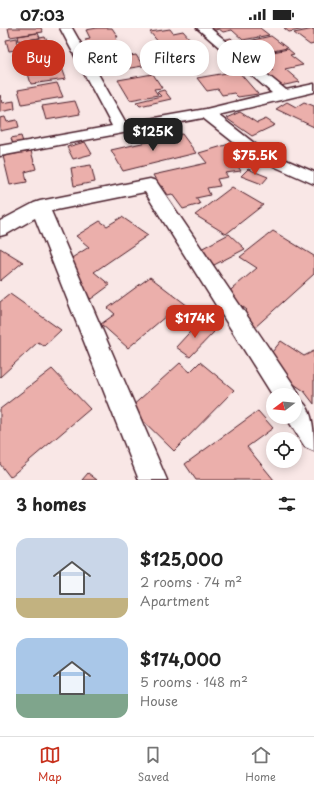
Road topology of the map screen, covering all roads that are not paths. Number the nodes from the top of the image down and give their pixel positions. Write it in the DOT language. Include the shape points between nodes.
graph roads {
  1 [pos="66,28"];
  2 [pos="203,28"];
  3 [pos="310,91"];
  4 [pos="282,95"];
  5 [pos="206,113"];
  6 [pos="121,128"];
  7 [pos="0,151"];
  8 [pos="314,178"];
  9 [pos="40,207"];
  10 [pos="0,229"];
  11 [pos="281,388"];
  12 [pos="302,420"];
  13 [pos="314,438"];
  14 [pos="153,480"];
  1 -- 6 [label="street"];
  2 -- 4 [label="street"];
  3 -- 4 [label="street"];
  4 -- 5 [label="street"];
  5 -- 6 [label="street"];
  5 -- 8 [label="street" via="257,153"];
  6 -- 7 [label="street"];
  9 -- 10 [label="street"];
  9 -- 11 [label="street" via="150,185"];
  9 -- 14 [label="street"];
  12 -- 13 [label="street"];
}
